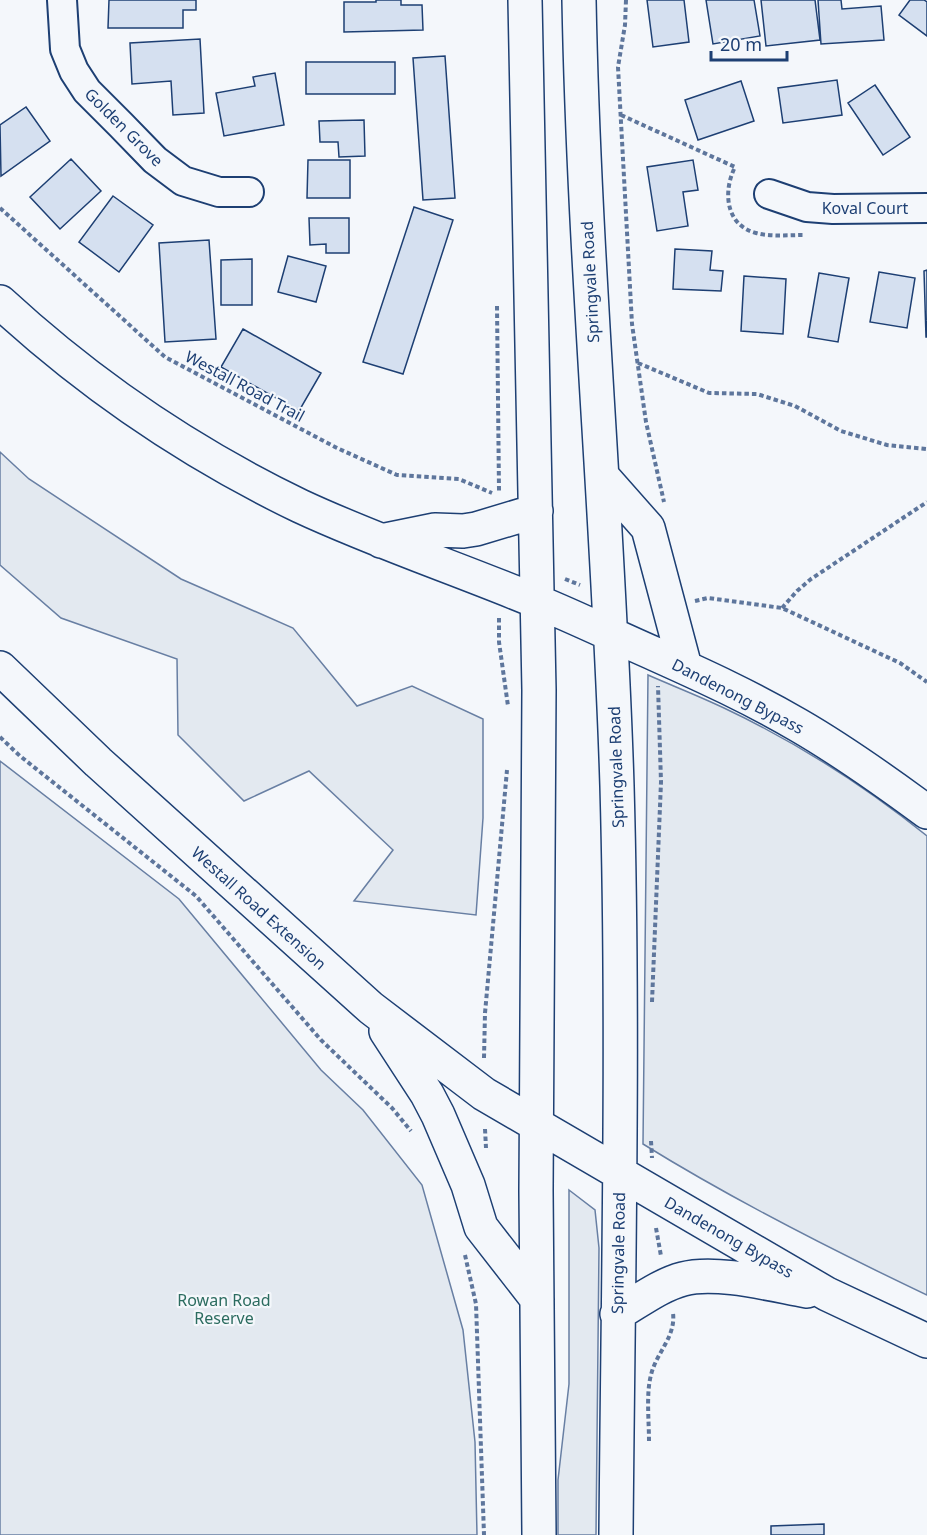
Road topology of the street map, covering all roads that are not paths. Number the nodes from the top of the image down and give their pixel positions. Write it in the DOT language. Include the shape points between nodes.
graph roads {
  1 [pos="62,0"];
  2 [pos="525,0"];
  3 [pos="579,0"];
  4 [pos="249,192"];
  5 [pos="769,194"];
  6 [pos="927,208"];
  7 [pos="0,302"];
  8 [pos="602,476"];
  9 [pos="536,511"];
  10 [pos="381,541"];
  11 [pos="537,602"];
  12 [pos="611,634"];
  13 [pos="0,668"];
  14 [pos="671,672"];
  15 [pos="927,812"];
  16 [pos="370,1008"];
  17 [pos="537,1124"];
  18 [pos="620,1173"];
  19 [pos="827,1294"];
  20 [pos="537,1299"];
  21 [pos="617,1314"];
  22 [pos="927,1341"];
  23 [pos="538,1535"];
  24 [pos="616,1535"];
  1 -- 4 [label="street, Golden Grove" via="65,49 74,71 87,91 120,125 183,181 219,192"];
  2 -- 9 [label="highway"];
  3 -- 8 [label="highway, Springvale Road" via="587,243"];
  5 -- 6 [label="street, Koval Court" via="807,207"];
  7 -- 10 [label="highway" via="80,372 154,423 257,484"];
  8 -- 12 [label="highway, Springvale Road"];
  8 -- 14 [label="highway" via="648,528"];
  9 -- 10 [label="highway" via="476,529 435,530"];
  9 -- 11 [label="highway"];
  10 -- 11 [label="highway"];
  11 -- 12 [label="highway, Dandenong Bypass"];
  11 -- 17 [label="highway"];
  12 -- 14 [label="highway, Dandenong Bypass"];
  12 -- 18 [label="highway, Springvale Road" via="621,960"];
  13 -- 16 [label="highway, Westall Road Extension"];
  14 -- 15 [label="highway, Dandenong Bypass" via="758,703 866,768"];
  16 -- 17 [label="highway, Westall Road Extension" via="484,1094"];
  16 -- 20 [label="highway" via="427,1094 458,1160 481,1227"];
  17 -- 18 [label="highway, Dandenong Bypass"];
  17 -- 20 [label="highway"];
  18 -- 19 [label="highway, Dandenong Bypass"];
  18 -- 21 [label="highway, Springvale Road"];
  19 -- 21 [label="highway" via="704,1276 683,1279"];
  19 -- 22 [label="highway, Dandenong Bypass"];
  20 -- 23 [label="highway"];
  21 -- 24 [label="highway, Springvale Road"];
}
